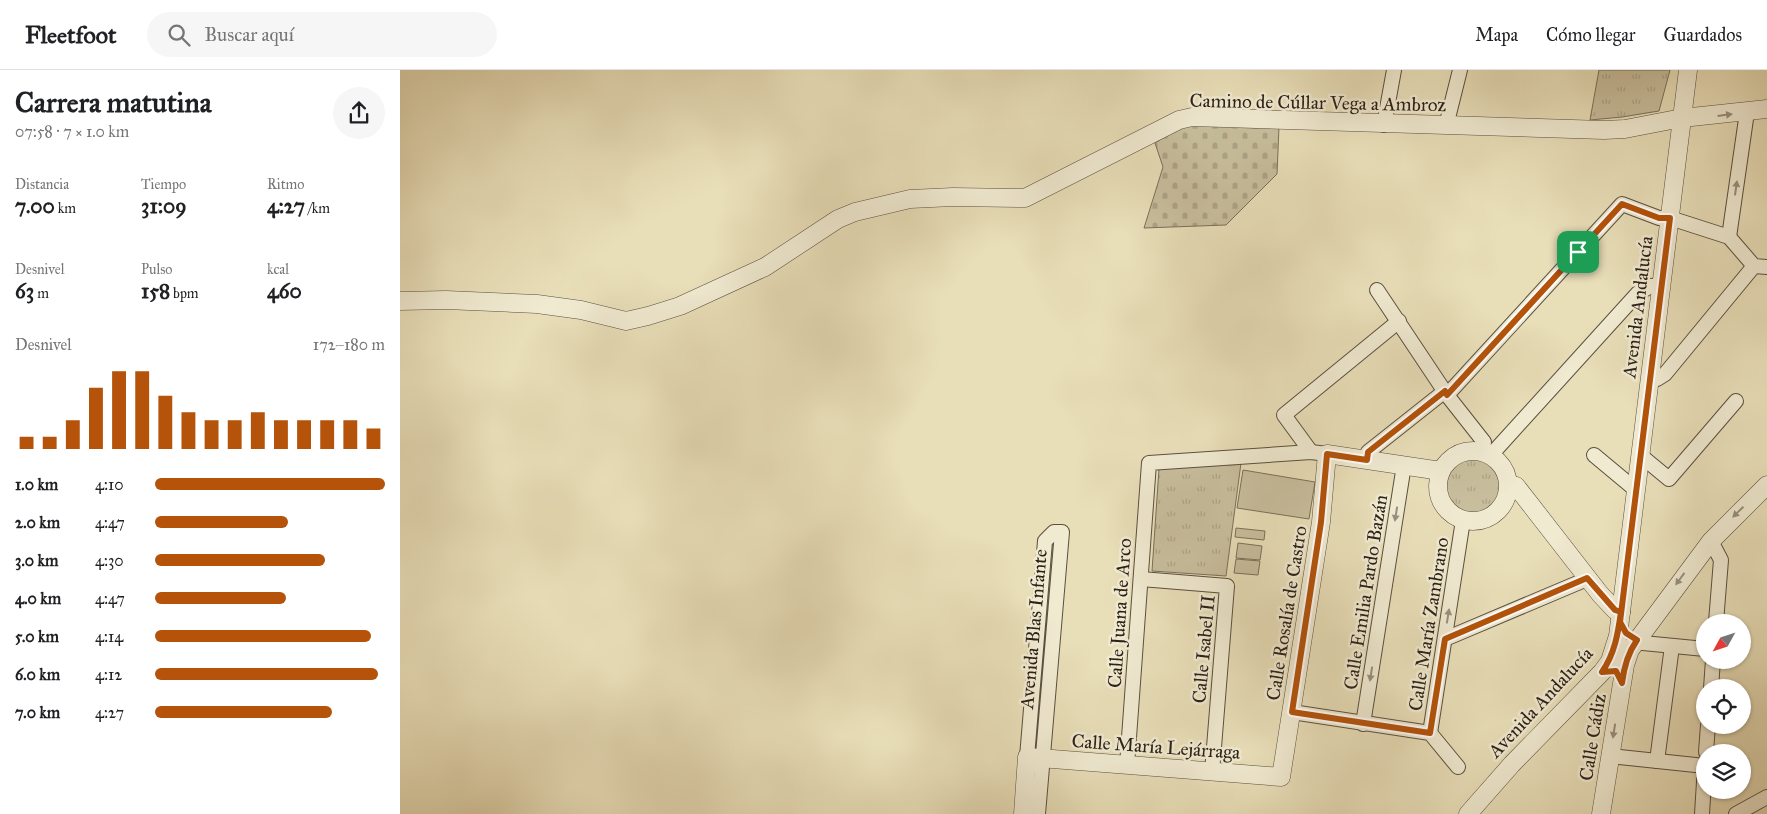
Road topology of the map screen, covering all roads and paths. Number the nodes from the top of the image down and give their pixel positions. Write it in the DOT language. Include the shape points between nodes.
graph roads {
  1 [pos="1394,70"];
  2 [pos="1460,70"];
  3 [pos="1688,70"];
  4 [pos="1767,109"];
  5 [pos="1747,112"];
  6 [pos="1682,118"];
  7 [pos="1384,125"];
  8 [pos="1446,126"];
  9 [pos="1670,218"];
  10 [pos="1729,236"];
  11 [pos="1761,266"];
  12 [pos="1661,285"];
  13 [pos="1377,290"];
  14 [pos="400,301"];
  15 [pos="1399,321"];
  16 [pos="1649,378"];
  17 [pos="1446,393"];
  18 [pos="1736,402"];
  19 [pos="1319,453"];
  20 [pos="1487,453"];
  21 [pos="1594,455"];
  22 [pos="1640,455"];
  23 [pos="1367,460"];
  24 [pos="1404,466"];
  25 [pos="1441,471"];
  26 [pos="1509,485"];
  27 [pos="1767,485"];
  28 [pos="1636,490"];
  29 [pos="1463,520"];
  30 [pos="1711,541"];
  31 [pos="1587,578"];
  32 [pos="1140,579"];
  33 [pos="1624,583"];
  34 [pos="1600,594"];
  35 [pos="1717,614"];
  36 [pos="1620,617"];
  37 [pos="1445,639"];
  38 [pos="1634,645"];
  39 [pos="1672,646"];
  40 [pos="1696,648"];
  41 [pos="1606,666"];
  42 [pos="1622,683"];
  43 [pos="1292,712"];
  44 [pos="1363,724"];
  45 [pos="1430,733"];
  46 [pos="1610,756"];
  47 [pos="1035,758"];
  48 [pos="1657,761"];
  49 [pos="1127,765"];
  50 [pos="1696,765"];
  51 [pos="1458,767"];
  52 [pos="1212,772"];
  53 [pos="1281,777"];
  54 [pos="1767,796"];
  55 [pos="1703,799"];
  56 [pos="1022,814"];
  57 [pos="1038,814"];
  58 [pos="1468,814"];
  59 [pos="1601,814"];
  60 [pos="1702,814"];
  61 [pos="1736,814"];
  1 -- 7 [label="street"];
  2 -- 8 [label="street"];
  3 -- 6 [label="street, Avenida Andalucía"];
  4 -- 5 [label="street, Camino de Cúllar Vega a Ambroz"];
  6 -- 5 [label="street, Camino de Cúllar Vega a Ambroz, one-way"];
  10 -- 5 [label="street, one-way"];
  6 -- 8 [label="street, Camino de Cúllar Vega a Ambroz" via="1604,130"];
  6 -- 9 [label="street, Avenida Andalucía"];
  7 -- 8 [label="street, Camino de Cúllar Vega a Ambroz"];
  7 -- 14 [label="street, Camino de Cúllar Vega a Ambroz" via="1192,117 1179,120 1025,198 910,199 855,212 838,219 765,267 680,306 626,320 537,304"];
  9 -- 10 [label="street"];
  9 -- 12 [label="street, Avenida Andalucía"];
  9 -- 17 [label="street" via="1659,218 1622,204"];
  10 -- 11 [label="street"];
  11 -- 16 [label="street" via="1665,374 1657,379"];
  12 -- 16 [label="street, Avenida Andalucía"];
  12 -- 20 [label="street" via="1638,293"];
  13 -- 15 [label="street"];
  15 -- 17 [label="street"];
  15 -- 19 [label="street" via="1284,415"];
  16 -- 22 [label="street, Avenida Andalucía"];
  17 -- 20 [label="street" via="1484,442"];
  17 -- 23 [label="street" via="1368,452"];
  18 -- 22 [label="street" via="1669,479"];
  19 -- 23 [label="street"];
  19 -- 32 [label="street, Calle Juana de Arco" via="1149,463"];
  19 -- 43 [label="street, Calle Rosalía de Castro" via="1321,522"];
  20 -- 25 [label="street" via="1462,452 1452,457"];
  20 -- 26 [label="street" via="1500,463"];
  21 -- 28 [label="street"];
  22 -- 28 [label="street, Avenida Andalucía"];
  23 -- 24 [label="street"];
  24 -- 25 [label="street"];
  24 -- 44 [label="street, Calle Emilia Pardo Bazán, one-way"];
  25 -- 29 [label="street" via="1440,501 1446,510"];
  26 -- 29 [label="street" via="1507,496 1497,512 1480,521"];
  26 -- 31 [label="street" via="1516,486"];
  27 -- 30 [label="street, one-way"];
  28 -- 33 [label="street, Avenida Andalucía"];
  37 -- 29 [label="street, Calle María Zambrano, one-way"];
  30 -- 35 [label="street" via="1720,560"];
  30 -- 38 [label="street, one-way"];
  31 -- 34 [label="street"];
  31 -- 37 [label="street"];
  32 -- 49 [label="street, Calle Juana de Arco"];
  32 -- 52 [label="street, Calle Isabel II" via="1227,586"];
  33 -- 34 [label="street"];
  33 -- 36 [label="street, Avenida Andalucía"];
  34 -- 36 [label="street"];
  36 -- 38 [label="street"];
  36 -- 41 [label="street, Avenida Andalucía"];
  37 -- 45 [label="street, Calle María Zambrano"];
  38 -- 39 [label="street"];
  38 -- 41 [label="street"];
  38 -- 42 [label="street, Calle Cádiz"];
  39 -- 40 [label="street"];
  39 -- 48 [label="street"];
  41 -- 42 [label="street" via="1616,671"];
  41 -- 58 [label="street, Avenida Andalucía"];
  42 -- 46 [label="street, Calle Cádiz, one-way"];
  43 -- 44 [label="street, Calle María Zambrano"];
  43 -- 53 [label="street, Calle Rosalía de Castro"];
  44 -- 45 [label="street, Calle María Zambrano"];
  45 -- 51 [label="street, Calle María Zambrano"];
  46 -- 48 [label="street"];
  46 -- 59 [label="street, Calle Cádiz"];
  47 -- 47 [label="street, Avenida Blas Infante" via="1045,541 1054,532 1062,532"];
  47 -- 49 [label="street, Calle María Lejárraga"];
  47 -- 56 [label="street, Avenida Blas Infante"];
  47 -- 57 [label="street, Avenida Blas Infante"];
  48 -- 50 [label="street"];
  49 -- 52 [label="street, Calle María Lejárraga"];
  52 -- 53 [label="street, Calle María Lejárraga"];
  54 -- 61 [label="street"];
  55 -- 60 [label="street"];
}
